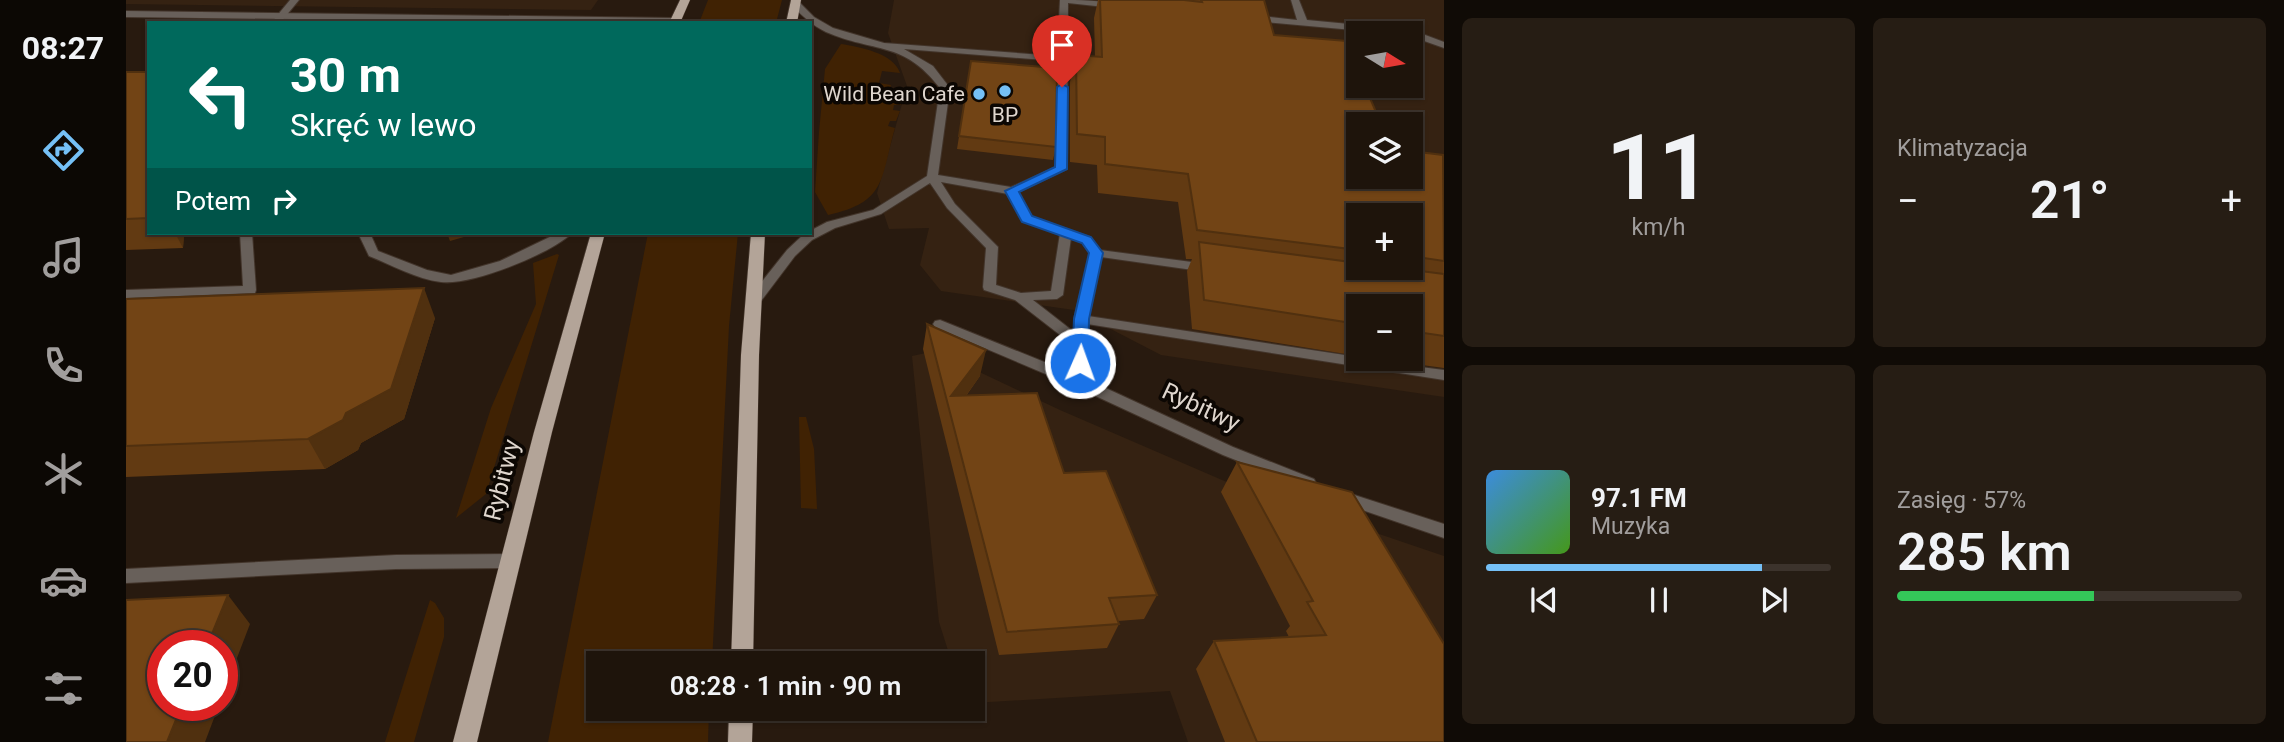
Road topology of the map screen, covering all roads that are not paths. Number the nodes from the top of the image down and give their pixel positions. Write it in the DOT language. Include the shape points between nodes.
graph roads {
  1 [pos="295,0"];
  2 [pos="685,0"];
  3 [pos="1064,0"];
  4 [pos="1295,0"];
  5 [pos="796,2"];
  6 [pos="1130,6"];
  7 [pos="126,14"];
  8 [pos="1237,17"];
  9 [pos="277,20"];
  10 [pos="476,21"];
  11 [pos="674,21"];
  12 [pos="791,21"];
  13 [pos="1303,23"];
  14 [pos="886,45"];
  15 [pos="1444,45"];
  16 [pos="1062,60"];
  17 [pos="932,177"];
  18 [pos="1012,191"];
  19 [pos="1066,231"];
  20 [pos="246,235"];
  21 [pos="366,235"];
  22 [pos="563,235"];
  23 [pos="597,235"];
  24 [pos="758,235"];
  25 [pos="812,235"];
  26 [pos="812,235"];
  27 [pos="1096,253"];
  28 [pos="1216,269"];
  29 [pos="126,294"];
  30 [pos="1020,297"];
  31 [pos="753,302"];
  32 [pos="1081,319"];
  33 [pos="940,324"];
  34 [pos="1082,344"];
  35 [pos="1444,375"];
  36 [pos="1079,382"];
  37 [pos="1444,531"];
  38 [pos="510,561"];
  39 [pos="126,576"];
  40 [pos="742,651"];
  41 [pos="741,721"];
  42 [pos="465,742"];
  43 [pos="740,742"];
  1 -- 9 [label="street"];
  2 -- 11 [label="main road"];
  3 -- 6 [label="street"];
  3 -- 16 [label="street"];
  4 -- 13 [label="street"];
  5 -- 12 [label="main road"];
  5 -- 14 [label="street" via="824,28"];
  7 -- 9 [label="street"];
  8 -- 13 [label="street"];
  9 -- 10 [label="street"];
  13 -- 15 [label="street" via="1412,33"];
  14 -- 16 [label="street"];
  14 -- 17 [label="street" via="925,62 945,88"];
  16 -- 18 [label="street" via="1061,169"];
  17 -- 18 [label="street"];
  17 -- 26 [label="street" via="877,212"];
  17 -- 30 [label="street" via="951,206 992,247 989,287"];
  18 -- 19 [label="street" via="1027,219"];
  19 -- 27 [label="street" via="1086,240"];
  19 -- 30 [label="street" via="1057,295"];
  20 -- 29 [label="street" via="250,290"];
  21 -- 22 [label="street" via="373,253 442,279 519,259"];
  23 -- 38 [label="main road, Rybitwy"];
  24 -- 31 [label="main road"];
  25 -- 31 [label="street" via="800,243"];
  27 -- 28 [label="street"];
  27 -- 32 [label="street"];
  30 -- 34 [label="street"];
  31 -- 40 [label="main road"];
  32 -- 34 [label="street"];
  32 -- 35 [label="street"];
  33 -- 36 [label="street, Rybitwy"];
  34 -- 36 [label="street"];
  36 -- 37 [label="street, Rybitwy" via="1228,451"];
  38 -- 39 [label="street"];
  38 -- 42 [label="main road, Rybitwy"];
  41 -- 43 [label="main road"];
}
